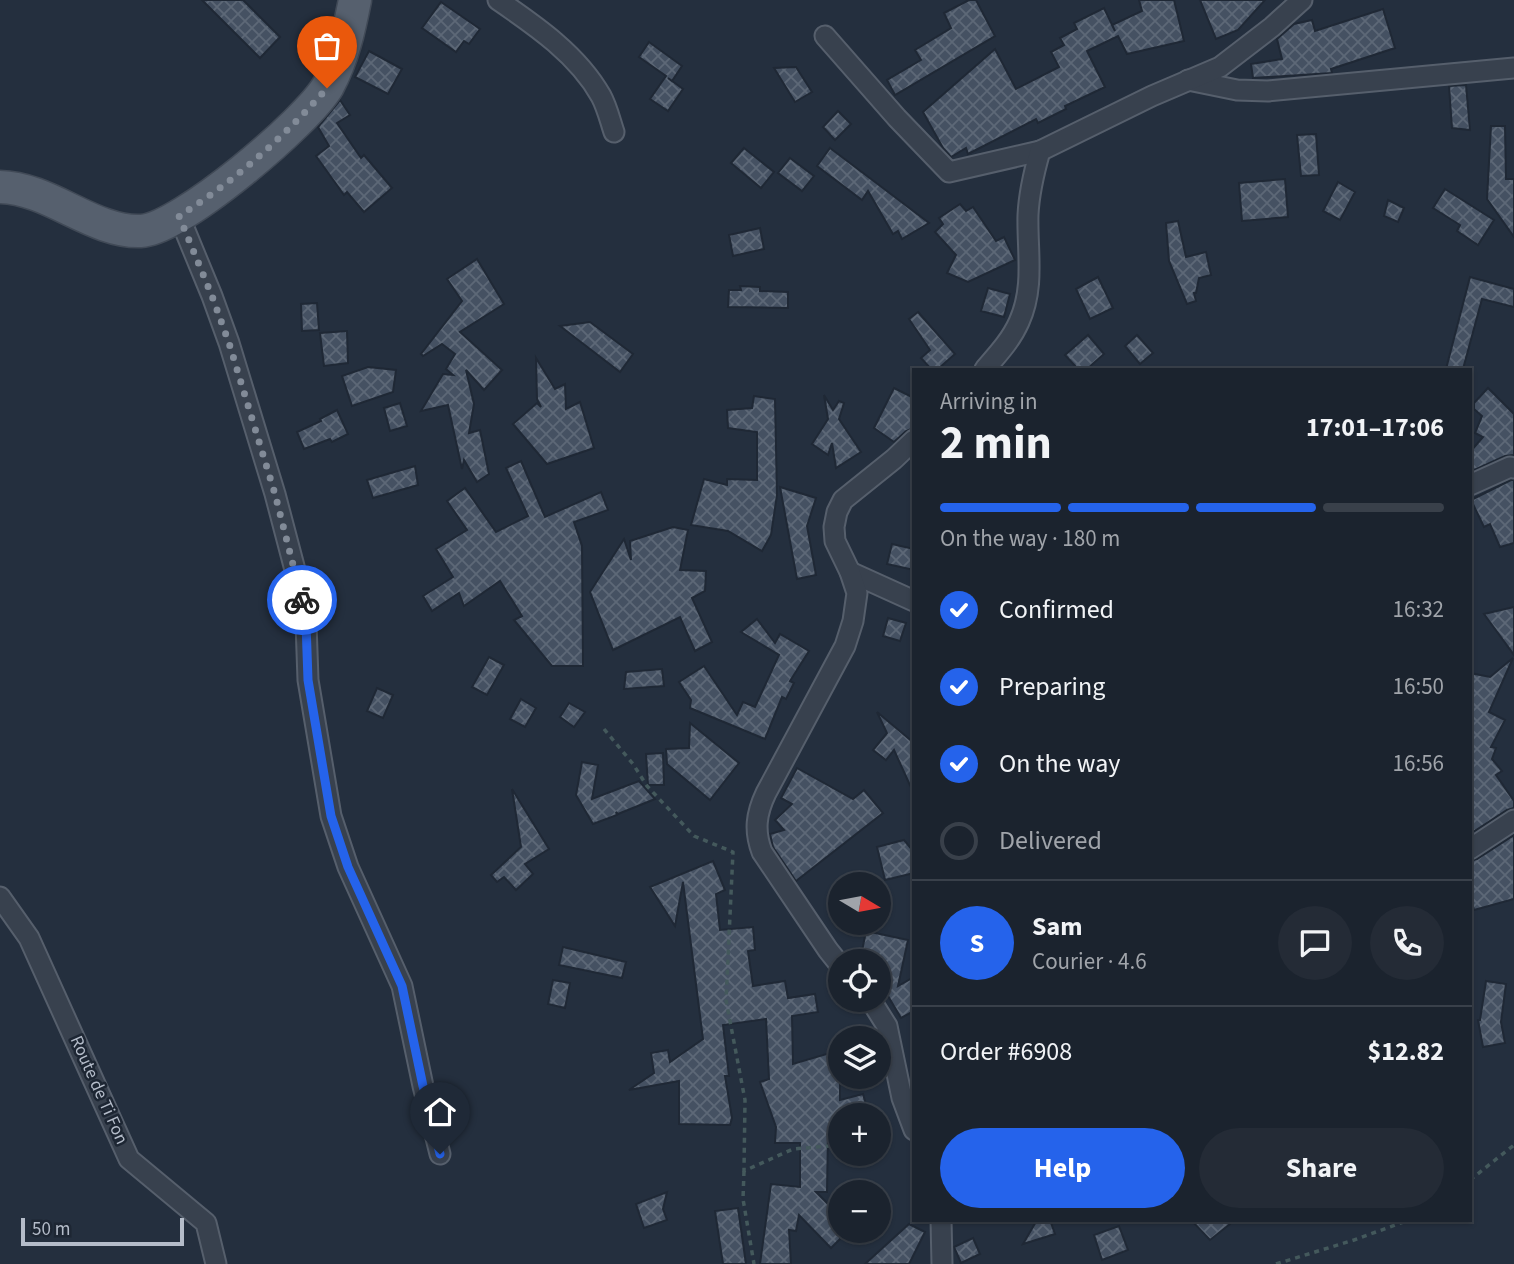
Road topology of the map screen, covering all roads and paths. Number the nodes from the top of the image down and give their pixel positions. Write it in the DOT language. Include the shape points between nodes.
graph roads {
  1 [pos="355,0"];
  2 [pos="498,0"];
  3 [pos="1302,0"];
  4 [pos="825,36"];
  5 [pos="1514,68"];
  6 [pos="1188,80"];
  7 [pos="614,132"];
  8 [pos="1040,151"];
  9 [pos="0,187"];
  10 [pos="179,216"];
  11 [pos="986,368"];
  12 [pos="912,442"];
  13 [pos="1514,468"];
  14 [pos="1472,484"];
  15 [pos="850,572"];
  16 [pos="912,600"];
  17 [pos="604,729"];
  18 [pos="1514,820"];
  19 [pos="1472,848"];
  20 [pos="0,897"];
  21 [pos="828,950"];
  22 [pos="878,1012"];
  23 [pos="912,1125"];
  24 [pos="828,1145"];
  25 [pos="1514,1145"];
  26 [pos="440,1154"];
  27 [pos="744,1171"];
  28 [pos="1472,1178"];
  29 [pos="941,1222"];
  30 [pos="1404,1222"];
  31 [pos="216,1264"];
  32 [pos="754,1264"];
  33 [pos="942,1264"];
  34 [pos="1276,1264"];
  1 -- 10 [label="main road" via="347,44 327,88 260,156"];
  2 -- 7 [label="street" via="542,30 584,72 601,97"];
  3 -- 6 [label="street" via="1220,67"];
  4 -- 8 [label="street" via="949,172"];
  5 -- 6 [label="street" via="1268,91"];
  6 -- 8 [label="street"];
  8 -- 11 [label="street" via="1028,216 1028,292 1020,321"];
  9 -- 10 [label="main road" via="41,196 119,228 142,231"];
  10 -- 26 [label="street" via="221,319 275,494 306,623 308,680 331,816 348,867 402,986"];
  12 -- 15 [label="street" via="843,500 834,527 835,541"];
  13 -- 14 [label="street"];
  15 -- 16 [label="street"];
  15 -- 21 [label="street" via="857,593 845,646 766,793 756,825 762,852"];
  17 -- 27 [label="path" via="647,786 694,836 733,852 726,999 745,1100"];
  18 -- 19 [label="street"];
  20 -- 31 [label="street, Route de Ti Fon" via="29,938 129,1159 206,1223"];
  22 -- 23 [label="street" via="887,1026"];
  24 -- 27 [label="path" via="793,1149"];
  25 -- 28 [label="path"];
  27 -- 32 [label="path" via="743,1199"];
  29 -- 33 [label="street"];
  30 -- 34 [label="path"];
}
